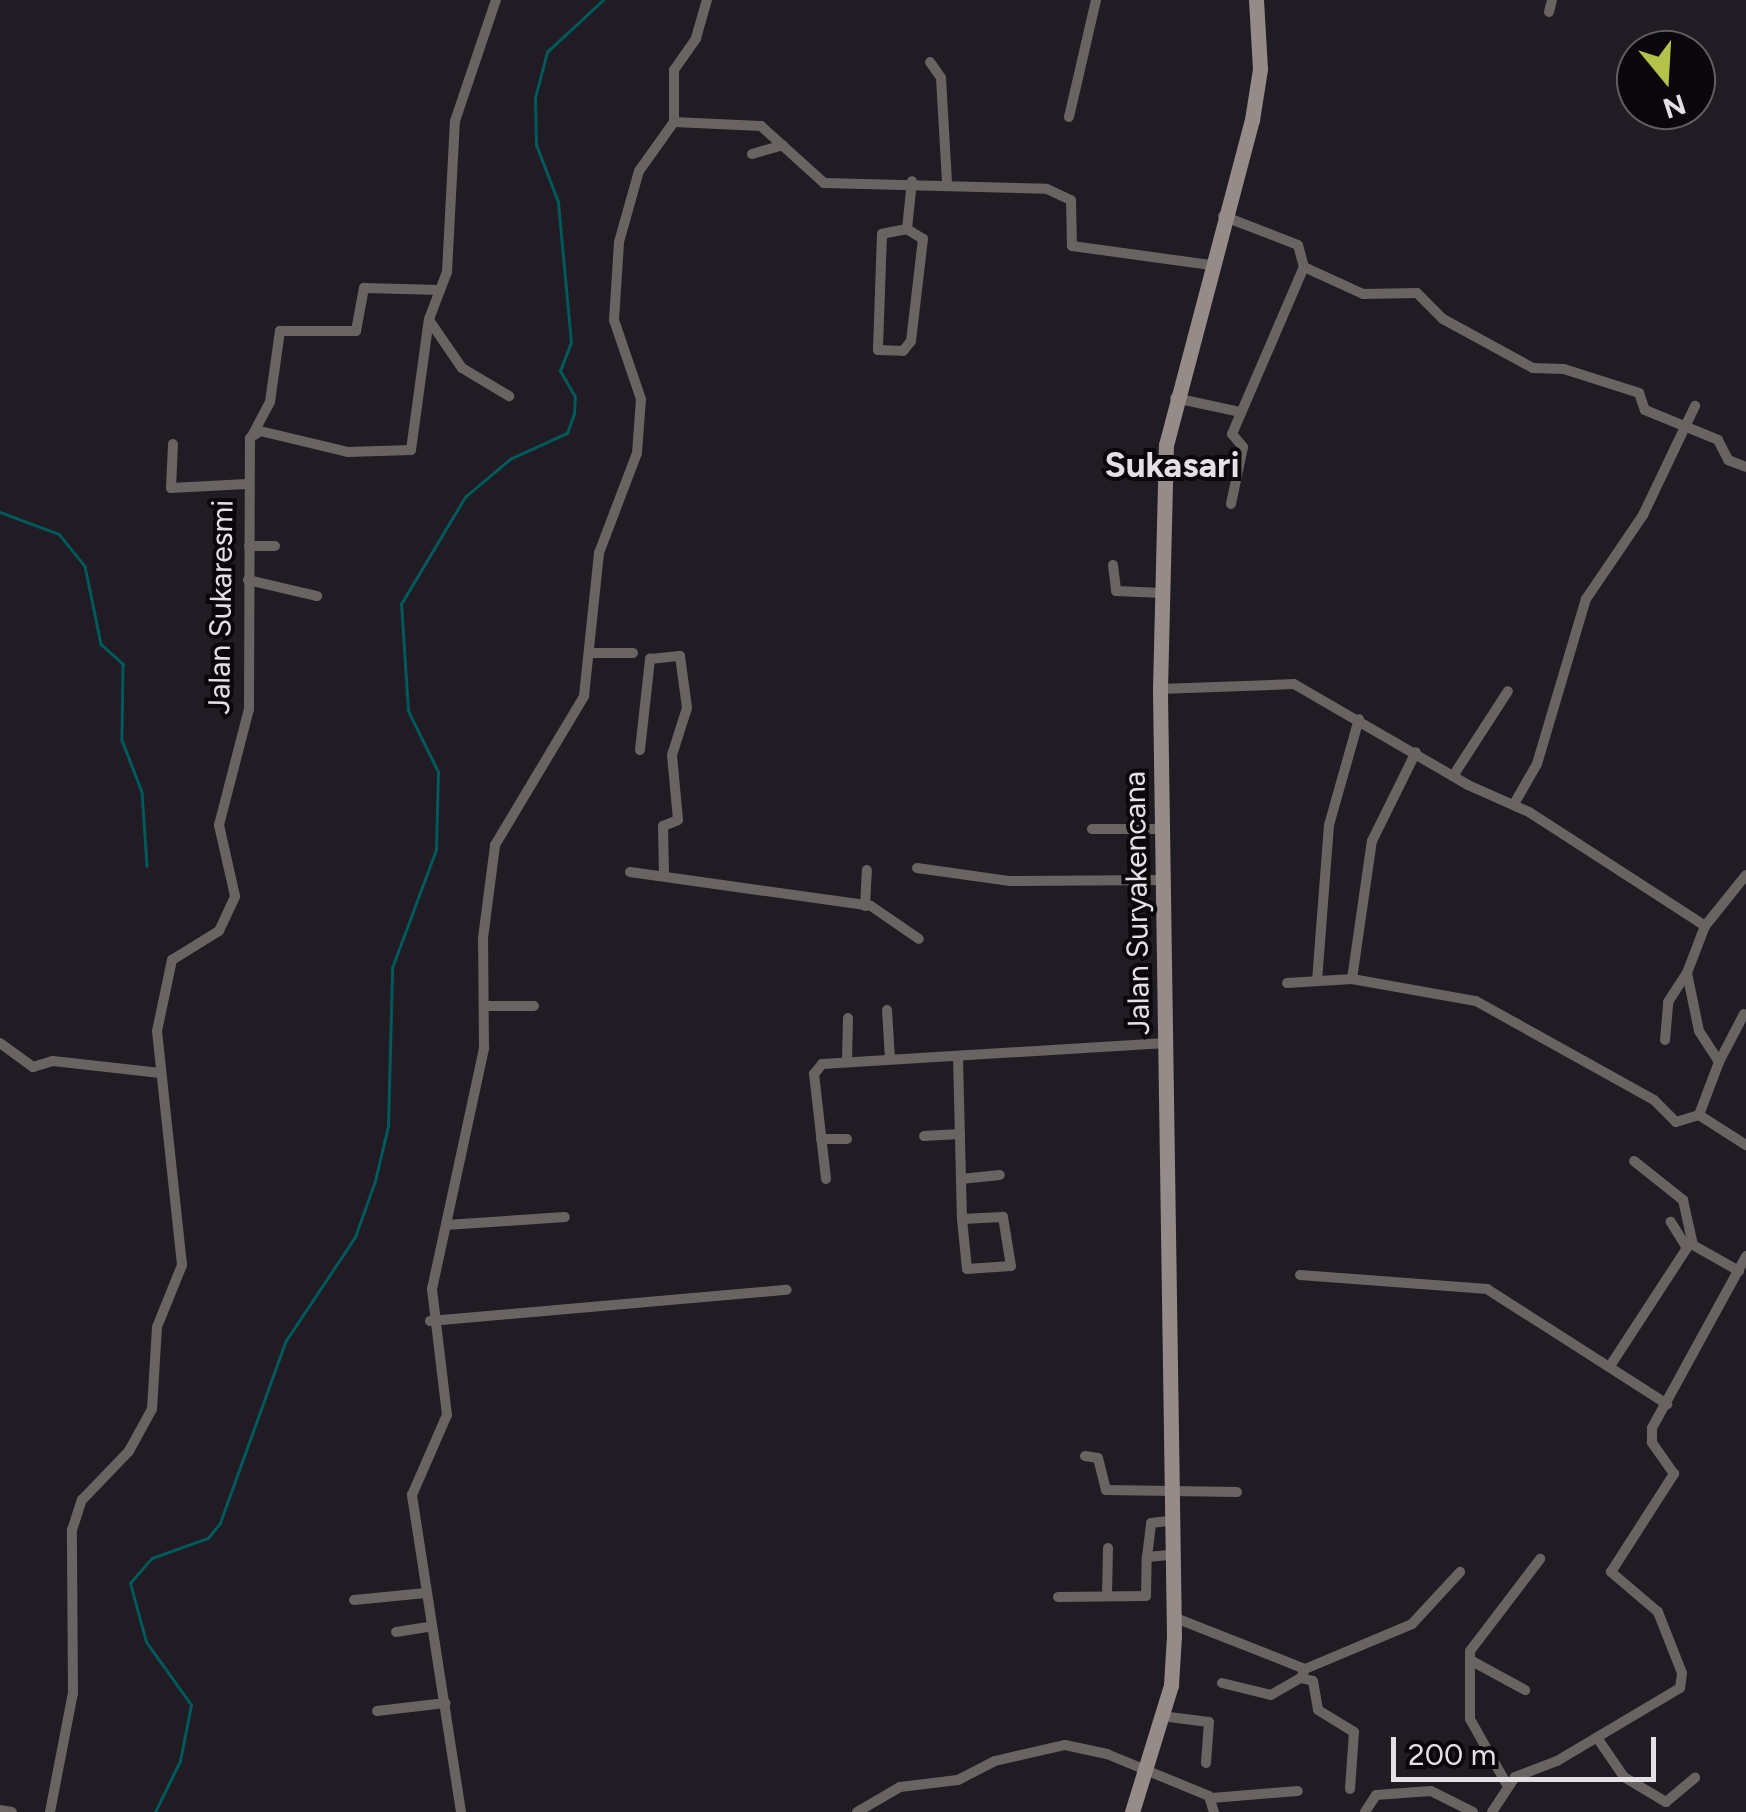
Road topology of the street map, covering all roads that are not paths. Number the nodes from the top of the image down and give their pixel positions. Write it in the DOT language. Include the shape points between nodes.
graph roads {
  1 [pos="496,0"];
  2 [pos="707,0"];
  3 [pos="1096,0"];
  4 [pos="1256,0"];
  5 [pos="930,62"];
  6 [pos="1069,117"];
  7 [pos="674,122"];
  8 [pos="783,145"];
  9 [pos="752,154"];
  10 [pos="912,181"];
  11 [pos="947,181"];
  12 [pos="1222,216"];
  13 [pos="908,230"];
  14 [pos="1211,265"];
  15 [pos="1304,267"];
  16 [pos="440,290"];
  17 [pos="429,320"];
  18 [pos="509,396"];
  19 [pos="1174,398"];
  20 [pos="1695,406"];
  21 [pos="1240,412"];
  22 [pos="1684,430"];
  23 [pos="253,434"];
  24 [pos="173,444"];
  25 [pos="1746,467"];
  26 [pos="247,484"];
  27 [pos="1231,504"];
  28 [pos="249,546"];
  29 [pos="276,546"];
  30 [pos="1112,565"];
  31 [pos="248,580"];
  32 [pos="1162,593"];
  33 [pos="318,596"];
  34 [pos="590,653"];
  35 [pos="632,654"];
  36 [pos="1160,689"];
  37 [pos="1508,692"];
  38 [pos="1360,718"];
  39 [pos="640,750"];
  40 [pos="1416,752"];
  41 [pos="1453,776"];
  42 [pos="1514,804"];
  43 [pos="1164,829"];
  44 [pos="1092,830"];
  45 [pos="917,868"];
  46 [pos="867,870"];
  47 [pos="630,872"];
  48 [pos="664,874"];
  49 [pos="1746,875"];
  50 [pos="1164,880"];
  51 [pos="864,906"];
  52 [pos="1704,926"];
  53 [pos="918,939"];
  54 [pos="1688,973"];
  55 [pos="1352,979"];
  56 [pos="1317,981"];
  57 [pos="1287,983"];
  58 [pos="484,1006"];
  59 [pos="534,1006"];
  60 [pos="887,1010"];
  61 [pos="1744,1014"];
  62 [pos="848,1018"];
  63 [pos="1666,1040"];
  64 [pos="0,1043"];
  65 [pos="1166,1043"];
  66 [pos="958,1057"];
  67 [pos="890,1059"];
  68 [pos="848,1060"];
  69 [pos="1719,1062"];
  70 [pos="160,1073"];
  71 [pos="1699,1116"];
  72 [pos="960,1134"];
  73 [pos="924,1136"];
  74 [pos="847,1138"];
  75 [pos="821,1139"];
  76 [pos="1746,1145"];
  77 [pos="1634,1161"];
  78 [pos="1000,1175"];
  79 [pos="826,1179"];
  80 [pos="961,1179"];
  81 [pos="565,1216"];
  82 [pos="962,1219"];
  83 [pos="1670,1222"];
  84 [pos="446,1224"];
  85 [pos="1746,1256"];
  86 [pos="1739,1271"];
  87 [pos="1300,1275"];
  88 [pos="787,1290"];
  89 [pos="430,1321"];
  90 [pos="1610,1366"];
  91 [pos="1667,1404"];
  92 [pos="1085,1456"];
  93 [pos="1168,1490"];
  94 [pos="1237,1492"];
  95 [pos="1168,1521"];
  96 [pos="1108,1548"];
  97 [pos="1172,1555"];
  98 [pos="1148,1557"];
  99 [pos="1540,1559"];
  100 [pos="1460,1572"];
  101 [pos="426,1593"];
  102 [pos="1107,1595"];
  103 [pos="1058,1597"];
  104 [pos="354,1600"];
  105 [pos="1172,1617"];
  106 [pos="432,1626"];
  107 [pos="396,1632"];
  108 [pos="1470,1660"];
  109 [pos="1303,1673"];
  110 [pos="1222,1683"];
  111 [pos="1525,1690"];
  112 [pos="446,1703"];
  113 [pos="377,1710"];
  114 [pos="1162,1716"];
  115 [pos="1598,1739"];
  116 [pos="1206,1764"];
  117 [pos="1146,1776"];
  118 [pos="1695,1778"];
  119 [pos="1506,1783"];
  120 [pos="1350,1789"];
  121 [pos="1298,1791"];
  122 [pos="1212,1798"];
  123 [pos="1663,1807"];
  124 [pos="0,1810"];
  125 [pos="12,1812"];
  126 [pos="50,1812"];
  127 [pos="462,1812"];
  128 [pos="857,1812"];
  129 [pos="1132,1812"];
  130 [pos="1214,1812"];
  131 [pos="1365,1812"];
  132 [pos="1474,1812"];
  133 [pos="1492,1812"];
  1 -- 16 [label="street" via="459,97"];
  2 -- 7 [label="street" via="696,38 674,70"];
  3 -- 6 [label="street"];
  4 -- 12 [label="street, Jalan Suryakencana" via="1259,80"];
  5 -- 11 [label="street" via="941,78"];
  7 -- 8 [label="street" via="764,127"];
  7 -- 34 [label="street" via="639,171 619,242 614,322 635,375 642,426 598,553"];
  8 -- 9 [label="street"];
  8 -- 10 [label="street" via="824,183"];
  10 -- 11 [label="street"];
  10 -- 13 [label="street"];
  11 -- 14 [label="street" via="1064,194 1072,206 1068,239 1076,248"];
  12 -- 14 [label="street, Jalan Suryakencana"];
  12 -- 15 [label="street" via="1298,245"];
  13 -- 13 [label="street" via="882,234 878,350 903,351 911,342 923,240"];
  14 -- 19 [label="street, Jalan Suryakencana"];
  15 -- 21 [label="street"];
  15 -- 22 [label="street" via="1376,298 1417,293 1443,319 1526,365 1639,393 1645,410"];
  16 -- 17 [label="street"];
  16 -- 23 [label="street, Jalan Sukaresmi" via="364,288 356,331 280,331 270,402"];
  17 -- 18 [label="street" via="462,368"];
  17 -- 23 [label="street" via="419,416 407,454 348,452"];
  19 -- 21 [label="street"];
  19 -- 32 [label="street, Jalan Suryakencana"];
  20 -- 22 [label="street"];
  21 -- 27 [label="street" via="1232,434 1243,447"];
  22 -- 25 [label="street" via="1718,440 1728,460"];
  22 -- 42 [label="street" via="1643,515 1586,600 1537,764"];
  23 -- 26 [label="street, Jalan Sukaresmi"];
  24 -- 26 [label="street" via="171,488"];
  26 -- 28 [label="street, Jalan Sukaresmi"];
  28 -- 29 [label="street"];
  28 -- 31 [label="street, Jalan Sukaresmi"];
  30 -- 32 [label="street" via="1116,591"];
  31 -- 33 [label="street"];
  31 -- 70 [label="street, Jalan Sukaresmi" via="249,708 219,825 234,871 232,911 219,931 172,960 157,1031"];
  32 -- 36 [label="street, Jalan Suryakencana"];
  34 -- 35 [label="street"];
  34 -- 58 [label="street" via="578,708 496,845 483,938"];
  36 -- 38 [label="street" via="1288,682"];
  36 -- 43 [label="street, Jalan Suryakencana"];
  37 -- 41 [label="street"];
  38 -- 40 [label="street"];
  38 -- 56 [label="street" via="1329,825"];
  39 -- 48 [label="street" via="650,659 680,656 687,708 672,755 678,824 662,826"];
  40 -- 41 [label="street"];
  40 -- 55 [label="street" via="1372,841"];
  41 -- 42 [label="street"];
  42 -- 52 [label="street"];
  43 -- 44 [label="street"];
  43 -- 50 [label="street, Jalan Suryakencana"];
  45 -- 50 [label="street" via="1010,880"];
  46 -- 51 [label="street"];
  47 -- 48 [label="street"];
  48 -- 51 [label="street"];
  49 -- 52 [label="street"];
  50 -- 65 [label="street, Jalan Suryakencana"];
  51 -- 53 [label="street"];
  52 -- 54 [label="street"];
  54 -- 63 [label="street" via="1672,991"];
  54 -- 69 [label="street" via="1699,1031"];
  55 -- 56 [label="street"];
  55 -- 71 [label="street" via="1476,1001 1566,1058 1654,1100 1676,1122"];
  56 -- 57 [label="street"];
  58 -- 59 [label="street"];
  58 -- 84 [label="street" via="484,1048"];
  60 -- 67 [label="street"];
  61 -- 69 [label="street"];
  62 -- 68 [label="street"];
  64 -- 70 [label="street" via="33,1067 53,1061"];
  65 -- 66 [label="street"];
  65 -- 93 [label="street, Jalan Suryakencana"];
  66 -- 67 [label="street"];
  66 -- 72 [label="street"];
  67 -- 68 [label="street"];
  68 -- 75 [label="street" via="816,1067"];
  69 -- 71 [label="street"];
  70 -- 126 [label="street, Jalan Sukaresmi" via="182,1265 157,1327 152,1409 129,1451 82,1500 72,1530 72,1693"];
  71 -- 76 [label="street"];
  72 -- 73 [label="street"];
  72 -- 80 [label="street"];
  74 -- 75 [label="street"];
  75 -- 79 [label="street"];
  77 -- 86 [label="street" via="1683,1200 1693,1246"];
  78 -- 80 [label="street"];
  80 -- 82 [label="street"];
  81 -- 84 [label="street"];
  82 -- 82 [label="street" via="1003,1217 1011,1266 968,1271"];
  83 -- 90 [label="street" via="1688,1248"];
  84 -- 89 [label="street"];
  85 -- 86 [label="street"];
  86 -- 91 [label="street"];
  87 -- 90 [label="street" via="1486,1289"];
  88 -- 89 [label="street" via="548,1305"];
  89 -- 101 [label="street" via="447,1415 413,1488"];
  90 -- 91 [label="street"];
  91 -- 115 [label="street" via="1650,1436 1674,1474 1611,1572 1658,1612 1682,1682 1667,1700"];
  92 -- 93 [label="street" via="1098,1458 1100,1488"];
  93 -- 94 [label="street"];
  93 -- 95 [label="street, Jalan Suryakencana"];
  95 -- 97 [label="street, Jalan Suryakencana"];
  95 -- 98 [label="street" via="1151,1523"];
  96 -- 102 [label="street"];
  97 -- 98 [label="street"];
  97 -- 105 [label="street, Jalan Suryakencana"];
  98 -- 102 [label="street" via="1146,1596"];
  99 -- 108 [label="street" via="1480,1629"];
  100 -- 109 [label="street" via="1412,1624"];
  101 -- 104 [label="street"];
  101 -- 106 [label="street"];
  102 -- 103 [label="street"];
  105 -- 109 [label="street"];
  105 -- 114 [label="street, Jalan Suryakencana"];
  106 -- 107 [label="street"];
  106 -- 112 [label="street"];
  108 -- 111 [label="street"];
  108 -- 119 [label="street" via="1470,1719"];
  109 -- 110 [label="street" via="1271,1696"];
  109 -- 120 [label="street" via="1313,1681 1318,1710 1354,1732"];
  112 -- 113 [label="street"];
  112 -- 127 [label="street"];
  114 -- 116 [label="street" via="1208,1722"];
  114 -- 117 [label="street, Jalan Suryakencana"];
  115 -- 119 [label="street"];
  115 -- 123 [label="street" via="1624,1777"];
  117 -- 122 [label="street"];
  117 -- 128 [label="street" via="1108,1754 1065,1745 995,1761 958,1780 900,1788"];
  117 -- 129 [label="street, Jalan Suryakencana"];
  118 -- 123 [label="street"];
  119 -- 133 [label="street"];
  121 -- 122 [label="street"];
  122 -- 130 [label="street"];
  124 -- 125 [label="street"];
  131 -- 132 [label="street" via="1372,1796 1430,1792"];
}
